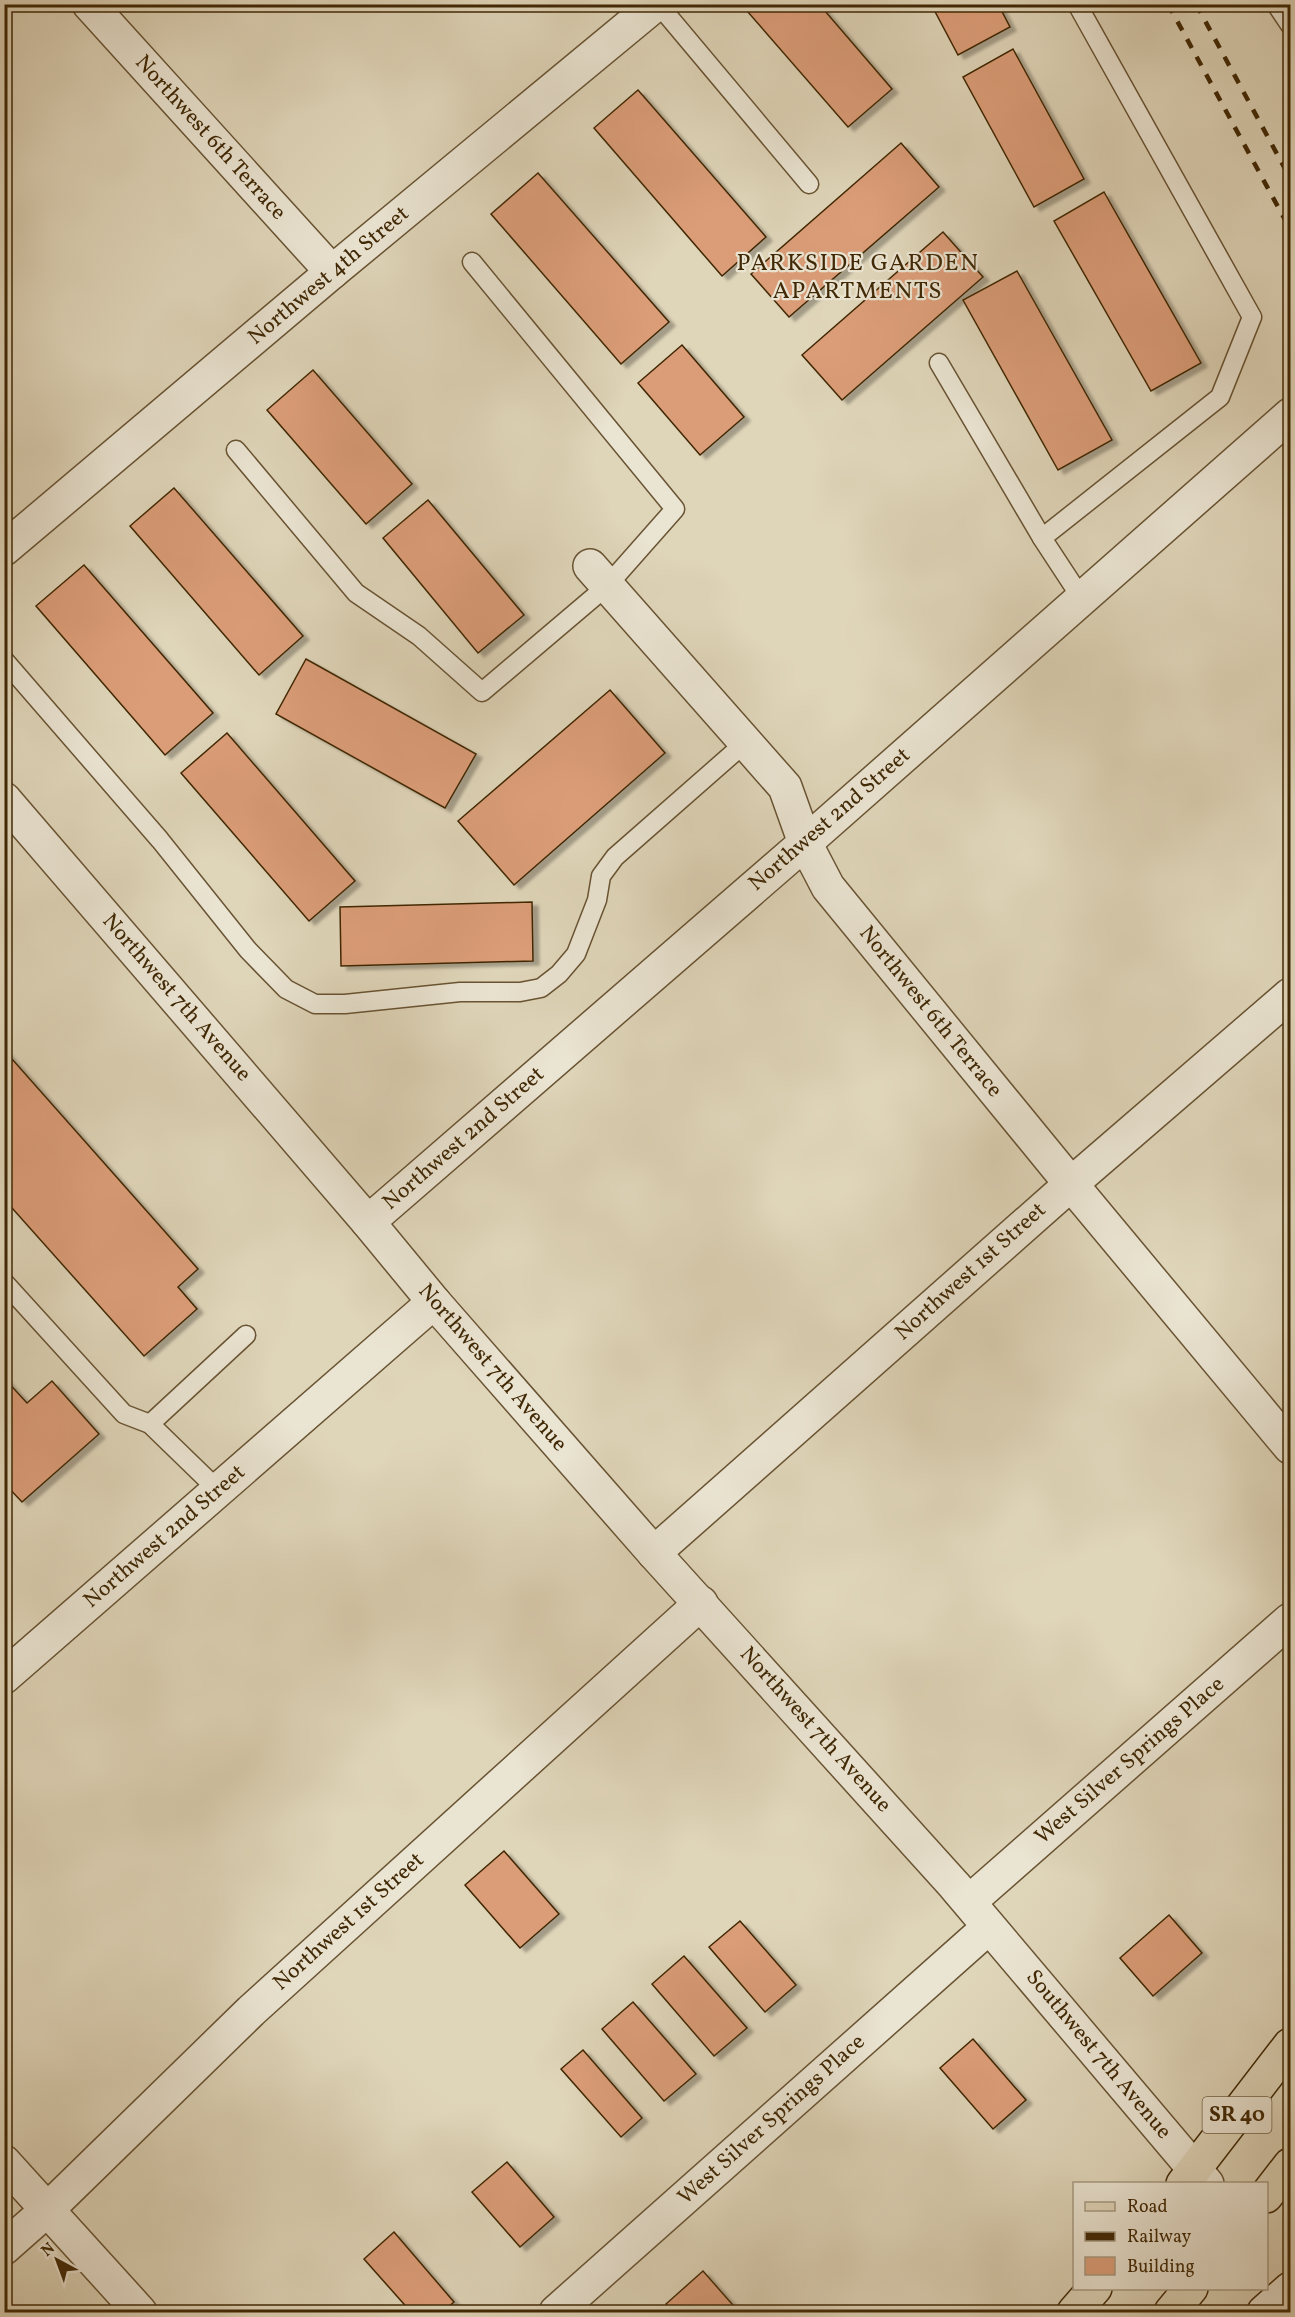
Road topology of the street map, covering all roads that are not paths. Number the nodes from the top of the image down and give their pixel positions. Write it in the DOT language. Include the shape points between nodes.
graph roads {
  1 [pos="89,4"];
  2 [pos="657,4"];
  3 [pos="1077,4"];
  4 [pos="1276,4"];
  5 [pos="1290,25"];
  6 [pos="809,184"];
  7 [pos="472,262"];
  8 [pos="332,272"];
  9 [pos="939,363"];
  10 [pos="1290,416"];
  11 [pos="236,450"];
  12 [pos="1042,538"];
  13 [pos="4,549"];
  14 [pos="598,576"];
  15 [pos="1082,599"];
  16 [pos="4,660"];
  17 [pos="746,742"];
  18 [pos="4,799"];
  19 [pos="805,843"];
  20 [pos="1290,995"];
  21 [pos="1071,1184"];
  22 [pos="368,1222"];
  23 [pos="4,1282"];
  24 [pos="434,1302"];
  25 [pos="246,1335"];
  26 [pos="150,1424"];
  27 [pos="1290,1447"];
  28 [pos="218,1490"];
  29 [pos="654,1553"];
  30 [pos="701,1603"];
  31 [pos="1290,1620"];
  32 [pos="4,1677"];
  33 [pos="969,1902"];
  34 [pos="989,1927"];
  35 [pos="1290,2045"];
  36 [pos="4,2162"];
  37 [pos="1290,2165"];
  38 [pos="1195,2179"];
  39 [pos="1268,2193"];
  40 [pos="47,2210"];
  41 [pos="4,2248"];
  42 [pos="1290,2289"];
  43 [pos="1094,2290"];
  44 [pos="1190,2290"];
  45 [pos="140,2313"];
  46 [pos="556,2313"];
  47 [pos="1074,2313"];
  48 [pos="1171,2313"];
  49 [pos="1264,2313"];
  1 -- 8 [label="street, Northwest 6th Terrace"];
  2 -- 6 [label="lane"];
  2 -- 8 [label="street, Northwest 4th Street"];
  3 -- 12 [label="lane" via="1252,317 1220,397"];
  4 -- 5 [label="lane"];
  7 -- 14 [label="lane" via="675,509"];
  8 -- 13 [label="street, Northwest 4th Street"];
  9 -- 12 [label="lane"];
  10 -- 15 [label="street, Northwest 2nd Street"];
  11 -- 14 [label="lane" via="356,593 418,636 482,692"];
  12 -- 15 [label="lane"];
  14 -- 17 [label="street, Northwest 6th Terrace"];
  15 -- 19 [label="street, Northwest 2nd Street"];
  16 -- 17 [label="lane" via="160,840 248,950 286,989 315,1004 541,988 576,954 597,900 601,876 615,857"];
  17 -- 19 [label="street, Northwest 6th Terrace" via="785,787"];
  18 -- 22 [label="street, Northwest 7th Avenue"];
  19 -- 21 [label="street, Northwest 6th Terrace" via="828,887"];
  19 -- 22 [label="street, Northwest 2nd Street"];
  20 -- 21 [label="street, Northwest 1st Street"];
  21 -- 27 [label="street, Northwest 6th Terrace"];
  21 -- 29 [label="street, Northwest 1st Street"];
  22 -- 24 [label="street, Northwest 7th Avenue"];
  23 -- 26 [label="lane" via="124,1414"];
  24 -- 28 [label="street, Northwest 2nd Street"];
  24 -- 29 [label="street, Northwest 7th Avenue"];
  25 -- 26 [label="lane"];
  26 -- 28 [label="lane"];
  28 -- 32 [label="street, Northwest 2nd Street"];
  29 -- 30 [label="street, Northwest 7th Avenue"];
  30 -- 33 [label="street, Northwest 7th Avenue"];
  30 -- 40 [label="street, Northwest 1st Street" via="251,2011"];
  31 -- 33 [label="street, West Silver Springs Place"];
  33 -- 34 [label="street, Northwest 7th Avenue"];
  34 -- 38 [label="street, Southwest 7th Avenue"];
  34 -- 46 [label="street, West Silver Springs Place"];
  35 -- 38 [label="main road, SR 40"];
  36 -- 40 [label="street"];
  37 -- 39 [label="main road"];
  40 -- 41 [label="street, Northwest 1st Street"];
  40 -- 45 [label="street"];
  42 -- 49 [label="street"];
  43 -- 47 [label="main road"];
  44 -- 48 [label="main road"];
}
